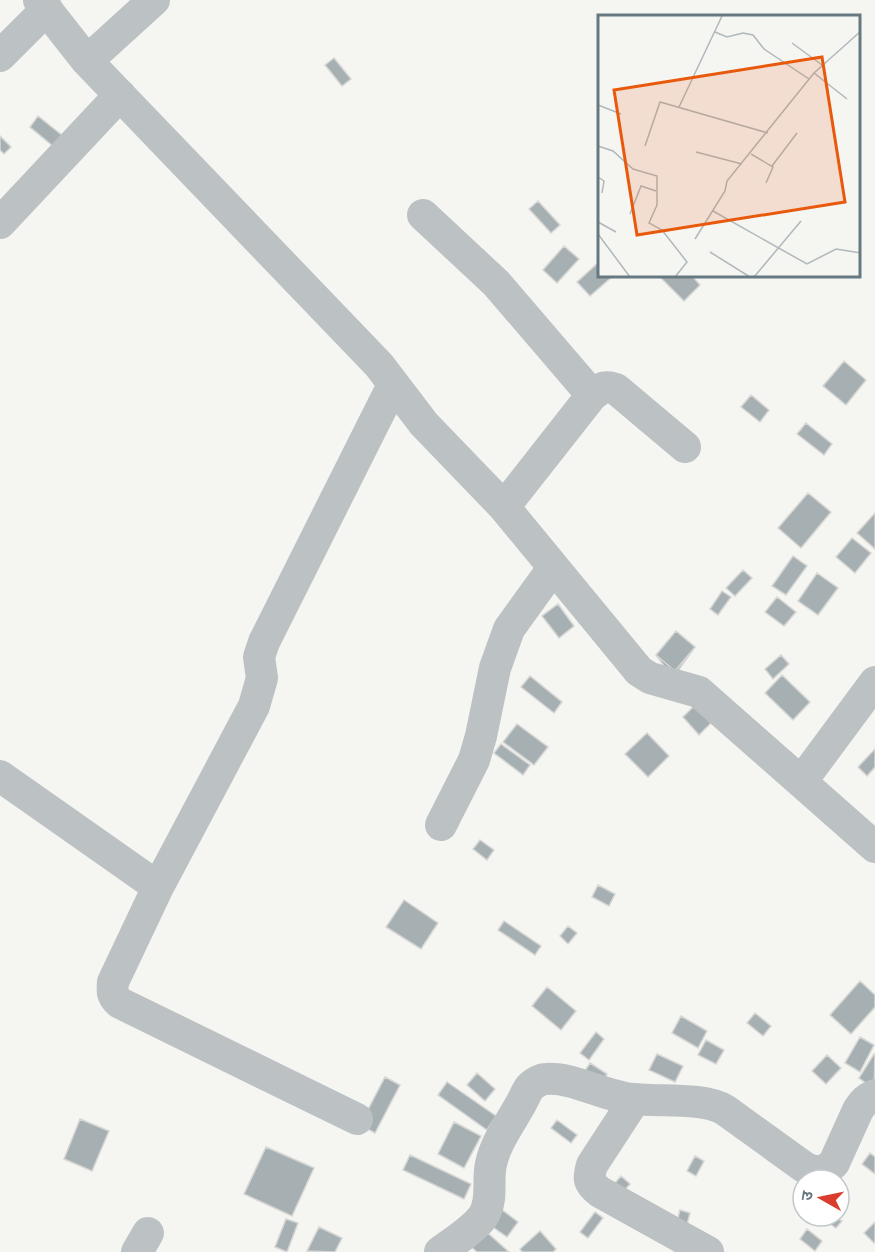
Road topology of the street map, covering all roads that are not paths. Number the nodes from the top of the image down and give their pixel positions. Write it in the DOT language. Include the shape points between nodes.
graph roads {
  1 [pos="154,0"];
  2 [pos="43,5"];
  3 [pos="0,56"];
  4 [pos="87,61"];
  5 [pos="120,95"];
  6 [pos="423,215"];
  7 [pos="0,223"];
  8 [pos="393,385"];
  9 [pos="592,395"];
  10 [pos="685,447"];
  11 [pos="504,507"];
  12 [pos="553,568"];
  13 [pos="875,682"];
  14 [pos="0,776"];
  15 [pos="801,782"];
  16 [pos="441,825"];
  17 [pos="875,847"];
  18 [pos="158,886"];
  19 [pos="875,1095"];
  20 [pos="635,1099"];
  21 [pos="357,1119"];
  22 [pos="440,1252"];
  23 [pos="708,1252"];
  1 -- 4 [label="street"];
  2 -- 3 [label="street"];
  2 -- 4 [label="street"];
  4 -- 5 [label="street"];
  5 -- 7 [label="street"];
  5 -- 8 [label="street" via="379,365"];
  6 -- 9 [label="street" via="496,284"];
  8 -- 11 [label="street" via="424,424"];
  8 -- 18 [label="street" via="264,642 259,657 262,678 254,706"];
  9 -- 10 [label="street" via="603,387 616,389"];
  9 -- 11 [label="street"];
  11 -- 12 [label="street"];
  12 -- 15 [label="street" via="639,671 699,692"];
  12 -- 16 [label="street" via="509,629 495,668 474,760"];
  13 -- 15 [label="street"];
  14 -- 18 [label="street"];
  15 -- 17 [label="street"];
  18 -- 21 [label="street" via="113,982 114,997"];
  19 -- 20 [label="street" via="863,1102 834,1163 825,1171 804,1167 716,1104"];
  20 -- 22 [label="street" via="554,1079 543,1079 531,1087 494,1151 484,1214 472,1229"];
  20 -- 23 [label="street" via="592,1165 591,1185"];
}
